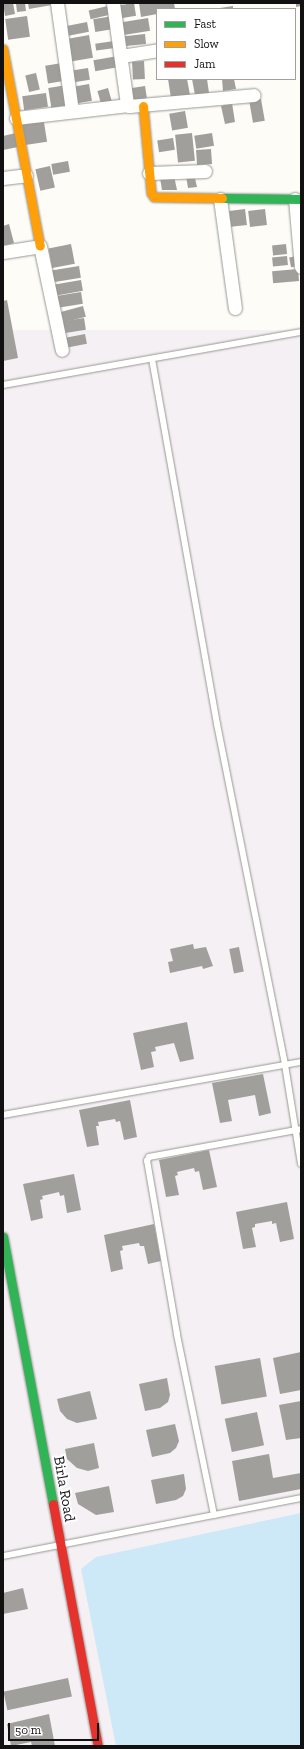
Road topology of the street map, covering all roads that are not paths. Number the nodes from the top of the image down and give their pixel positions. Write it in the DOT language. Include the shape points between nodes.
graph roads {
  1 [pos="57,3"];
  2 [pos="113,3"];
  3 [pos="3,49"];
  4 [pos="156,50"];
  5 [pos="121,56"];
  6 [pos="254,95"];
  7 [pos="128,105"];
  8 [pos="143,106"];
  9 [pos="72,111"];
  10 [pos="16,118"];
  11 [pos="205,171"];
  12 [pos="149,173"];
  13 [pos="26,175"];
  14 [pos="3,178"];
  15 [pos="220,199"];
  16 [pos="298,199"];
  17 [pos="40,246"];
  18 [pos="3,252"];
  19 [pos="301,268"];
  20 [pos="235,308"];
  21 [pos="301,332"];
  22 [pos="62,350"];
  23 [pos="152,359"];
  24 [pos="3,385"];
  25 [pos="301,1062"];
  26 [pos="285,1065"];
  27 [pos="3,1115"];
  28 [pos="298,1129"];
  29 [pos="301,1164"];
  30 [pos="3,1237"];
  31 [pos="301,1498"];
  32 [pos="214,1515"];
  33 [pos="60,1545"];
  34 [pos="3,1556"];
  35 [pos="98,1746"];
  1 -- 9 [label="street"];
  2 -- 5 [label="street"];
  3 -- 10 [label="street"];
  4 -- 5 [label="street"];
  5 -- 7 [label="street"];
  6 -- 8 [label="street"];
  7 -- 8 [label="street"];
  7 -- 9 [label="street"];
  8 -- 12 [label="street"];
  9 -- 10 [label="street"];
  10 -- 13 [label="street"];
  11 -- 12 [label="street"];
  12 -- 15 [label="street" via="151,193 156,198"];
  13 -- 14 [label="street"];
  13 -- 17 [label="street"];
  15 -- 16 [label="street"];
  15 -- 20 [label="street"];
  16 -- 19 [label="street"];
  17 -- 18 [label="street"];
  17 -- 22 [label="street"];
  21 -- 23 [label="lane"];
  23 -- 24 [label="lane"];
  23 -- 26 [label="lane" via="217,724"];
  25 -- 26 [label="lane"];
  26 -- 27 [label="lane"];
  26 -- 28 [label="lane"];
  28 -- 29 [label="lane"];
  28 -- 32 [label="lane" via="149,1158 146,1161 177,1334"];
  30 -- 33 [label="street, Birla Road"];
  31 -- 32 [label="lane"];
  32 -- 33 [label="lane"];
  33 -- 34 [label="lane"];
  33 -- 35 [label="street, Birla Road"];
}
